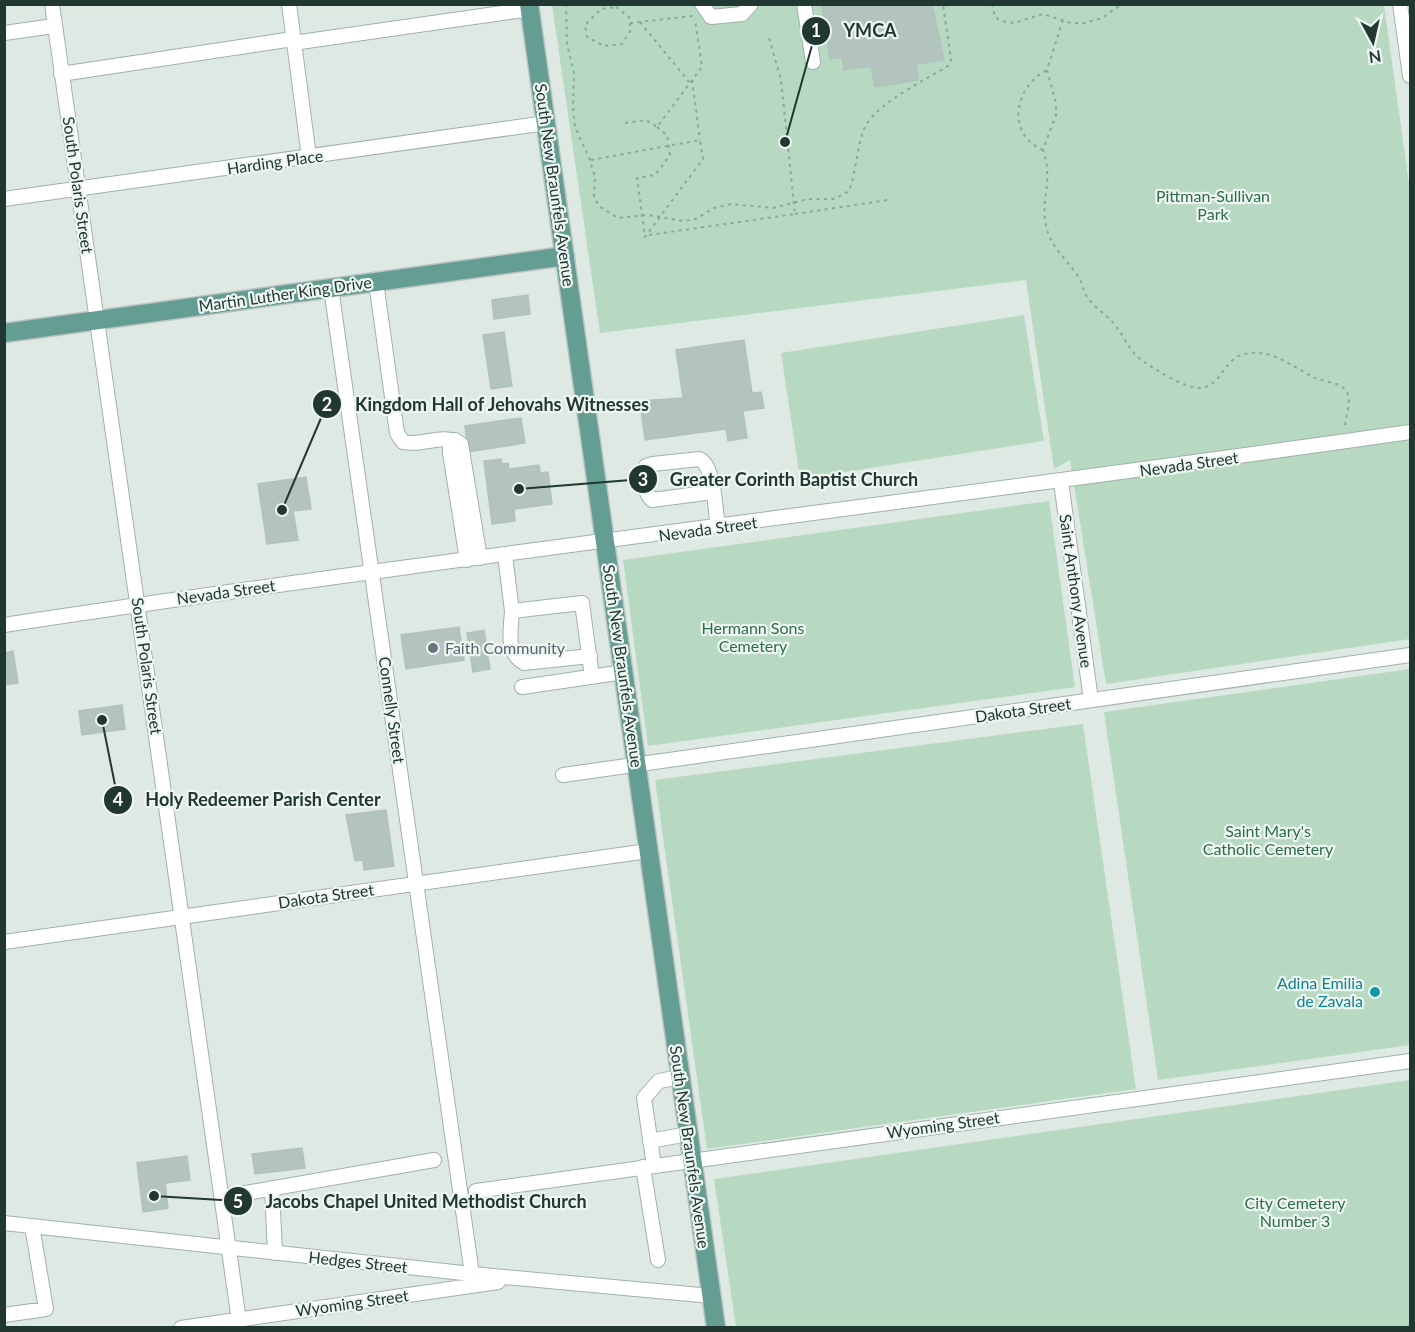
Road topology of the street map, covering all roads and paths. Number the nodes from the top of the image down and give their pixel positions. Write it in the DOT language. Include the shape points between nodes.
graph roads {
  1 [pos="52,4"];
  2 [pos="289,4"];
  3 [pos="566,4"];
  4 [pos="601,4"];
  5 [pos="702,4"];
  6 [pos="751,4"];
  7 [pos="804,4"];
  8 [pos="943,4"];
  9 [pos="992,4"];
  10 [pos="1122,4"];
  11 [pos="1400,4"];
  12 [pos="529,7"];
  13 [pos="602,9"];
  14 [pos="1063,20"];
  15 [pos="640,22"];
  16 [pos="630,23"];
  17 [pos="54,27"];
  18 [pos="4,33"];
  19 [pos="768,34"];
  20 [pos="293,41"];
  21 [pos="813,62"];
  22 [pos="1047,70"];
  23 [pos="61,74"];
  24 [pos="1410,75"];
  25 [pos="691,81"];
  26 [pos="546,123"];
  27 [pos="625,123"];
  28 [pos="657,127"];
  29 [pos="700,140"];
  30 [pos="668,145"];
  31 [pos="1043,150"];
  32 [pos="309,157"];
  33 [pos="590,160"];
  34 [pos="78,189"];
  35 [pos="4,199"];
  36 [pos="888,200"];
  37 [pos="793,202"];
  38 [pos="795,214"];
  39 [pos="642,216"];
  40 [pos="661,216"];
  41 [pos="647,235"];
  42 [pos="565,256"];
  43 [pos="376,282"];
  44 [pos="331,288"];
  45 [pos="98,320"];
  46 [pos="4,333"];
  47 [pos="1410,432"];
  48 [pos="1347,441"];
  49 [pos="1061,482"];
  50 [pos="713,492"];
  51 [pos="718,527"];
  52 [pos="606,542"];
  53 [pos="505,555"];
  54 [pos="473,559"];
  55 [pos="372,572"];
  56 [pos="139,605"];
  57 [pos="512,611"];
  58 [pos="4,625"];
  59 [pos="1410,655"];
  60 [pos="590,657"];
  61 [pos="624,672"];
  62 [pos="592,677"];
  63 [pos="522,687"];
  64 [pos="1091,700"];
  65 [pos="636,764"];
  66 [pos="563,775"];
  67 [pos="648,852"];
  68 [pos="417,884"];
  69 [pos="182,916"];
  70 [pos="4,942"];
  71 [pos="1410,1061"];
  72 [pos="680,1077"];
  73 [pos="688,1134"];
  74 [pos="650,1141"];
  75 [pos="434,1160"];
  76 [pos="692,1160"];
  77 [pos="649,1166"];
  78 [pos="272,1188"];
  79 [pos="476,1191"];
  80 [pos="224,1197"];
  81 [pos="4,1223"];
  82 [pos="32,1226"];
  83 [pos="229,1249"];
  84 [pos="275,1253"];
  85 [pos="658,1260"];
  86 [pos="472,1274"];
  87 [pos="524,1278"];
  88 [pos="711,1296"];
  89 [pos="4,1315"];
  90 [pos="239,1323"];
  91 [pos="181,1328"];
  92 [pos="716,1328"];
  1 -- 17 [label="street, South Polaris Street"];
  2 -- 20 [label="street"];
  3 -- 33 [label="path" via="575,127"];
  4 -- 13 [label="path"];
  5 -- 6 [label="street" via="711,17 742,14"];
  7 -- 21 [label="street"];
  8 -- 37 [label="path" via="951,60 948,66 882,108 865,127 849,191 835,199"];
  9 -- 14 [label="path" via="995,17 1007,23 1043,14"];
  10 -- 14 [label="path" via="1093,22"];
  11 -- 24 [label="street"];
  12 -- 20 [label="street"];
  12 -- 26 [label="main road, South New Braunfels Avenue"];
  13 -- 16 [label="path" via="616,7 629,17"];
  13 -- 16 [label="path" via="585,25 587,37 604,46 622,44 631,30"];
  14 -- 22 [label="path"];
  15 -- 16 [label="path"];
  15 -- 25 [label="path"];
  15 -- 25 [label="path" via="695,15 702,67"];
  17 -- 18 [label="street"];
  17 -- 23 [label="street, South Polaris Street"];
  19 -- 37 [label="path" via="781,80"];
  20 -- 23 [label="street"];
  20 -- 32 [label="street"];
  22 -- 31 [label="path" via="1056,115"];
  22 -- 31 [label="path" via="1025,88 1019,107 1020,123 1029,141"];
  23 -- 34 [label="street, South Polaris Street"];
  25 -- 28 [label="path"];
  25 -- 29 [label="path"];
  26 -- 32 [label="street, Harding Place"];
  26 -- 42 [label="main road, South New Braunfels Avenue"];
  27 -- 28 [label="path" via="646,120"];
  28 -- 30 [label="path" via="667,135"];
  29 -- 30 [label="path"];
  29 -- 40 [label="path" via="703,159"];
  30 -- 33 [label="path"];
  30 -- 39 [label="path" via="670,155 655,175 637,178"];
  31 -- 48 [label="path" via="1049,168 1045,217 1055,251 1077,275 1084,293 1115,324 1135,355 1193,388 1214,383 1233,359 1243,355 1279,358 1313,377 1339,385 1348,394"];
  32 -- 34 [label="street, Harding Place"];
  33 -- 39 [label="path" via="595,177 594,197 599,206 618,218"];
  34 -- 35 [label="street, Harding Place"];
  34 -- 45 [label="street, South Polaris Street"];
  36 -- 38 [label="path"];
  37 -- 38 [label="path"];
  37 -- 40 [label="path" via="773,208 731,204 683,221"];
  38 -- 41 [label="path"];
  39 -- 40 [label="path"];
  39 -- 41 [label="path"];
  40 -- 41 [label="path"];
  42 -- 43 [label="main road, Martin Luther King Drive"];
  42 -- 52 [label="main road, South New Braunfels Avenue"];
  43 -- 44 [label="main road, Martin Luther King Drive"];
  43 -- 54 [label="street" via="400,439 411,444 449,438 461,444"];
  44 -- 45 [label="main road, Martin Luther King Drive"];
  44 -- 55 [label="street, Connelly Street"];
  45 -- 46 [label="main road, Martin Luther King Drive"];
  45 -- 56 [label="street, South Polaris Street"];
  47 -- 48 [label="street, Nevada Street"];
  48 -- 49 [label="street, Nevada Street"];
  49 -- 51 [label="street, Nevada Street"];
  49 -- 64 [label="street, Saint Anthony Avenue"];
  50 -- 50 [label="street" via="705,461 646,466 647,495 652,500"];
  50 -- 51 [label="street"];
  51 -- 52 [label="street, Nevada Street"];
  52 -- 53 [label="street, Nevada Street"];
  52 -- 61 [label="main road, South New Braunfels Avenue"];
  53 -- 54 [label="street, Nevada Street"];
  53 -- 57 [label="street"];
  54 -- 55 [label="street, Nevada Street"];
  55 -- 56 [label="street, Nevada Street"];
  55 -- 68 [label="street, Connelly Street"];
  56 -- 58 [label="street, Nevada Street"];
  56 -- 69 [label="street, South Polaris Street"];
  57 -- 60 [label="street" via="510,637 515,658 535,664"];
  57 -- 60 [label="street" via="582,603"];
  59 -- 64 [label="street, Dakota Street"];
  60 -- 62 [label="street"];
  61 -- 62 [label="street"];
  61 -- 65 [label="main road, South New Braunfels Avenue"];
  62 -- 63 [label="street"];
  64 -- 65 [label="street, Dakota Street"];
  65 -- 66 [label="street, Dakota Street"];
  65 -- 67 [label="main road, South New Braunfels Avenue"];
  67 -- 68 [label="street, Dakota Street"];
  67 -- 72 [label="main road, South New Braunfels Avenue"];
  68 -- 69 [label="street, Dakota Street"];
  68 -- 86 [label="street, Connelly Street"];
  69 -- 70 [label="street, Dakota Street"];
  69 -- 80 [label="street, South Polaris Street"];
  71 -- 76 [label="street, Wyoming Street"];
  72 -- 73 [label="main road, South New Braunfels Avenue"];
  72 -- 74 [label="street" via="659,1081 644,1098"];
  73 -- 74 [label="street"];
  73 -- 76 [label="main road, South New Braunfels Avenue"];
  74 -- 77 [label="street"];
  75 -- 78 [label="street"];
  76 -- 77 [label="street, Wyoming Street"];
  76 -- 88 [label="main road, South New Braunfels Avenue"];
  77 -- 79 [label="street, Wyoming Street"];
  77 -- 85 [label="street"];
  78 -- 80 [label="street"];
  78 -- 84 [label="street"];
  80 -- 83 [label="street, South Polaris Street"];
  81 -- 82 [label="street, Hedges Street"];
  82 -- 83 [label="street, Hedges Street"];
  82 -- 89 [label="street" via="46,1309"];
  83 -- 84 [label="street, Hedges Street"];
  83 -- 90 [label="street, South Polaris Street"];
  84 -- 86 [label="street, Hedges Street"];
  86 -- 87 [label="street, Hedges Street"];
  87 -- 88 [label="street, Hedges Street"];
  87 -- 90 [label="street, Wyoming Street"];
  88 -- 92 [label="main road, South New Braunfels Avenue"];
  90 -- 91 [label="street, Wyoming Street"];
}
